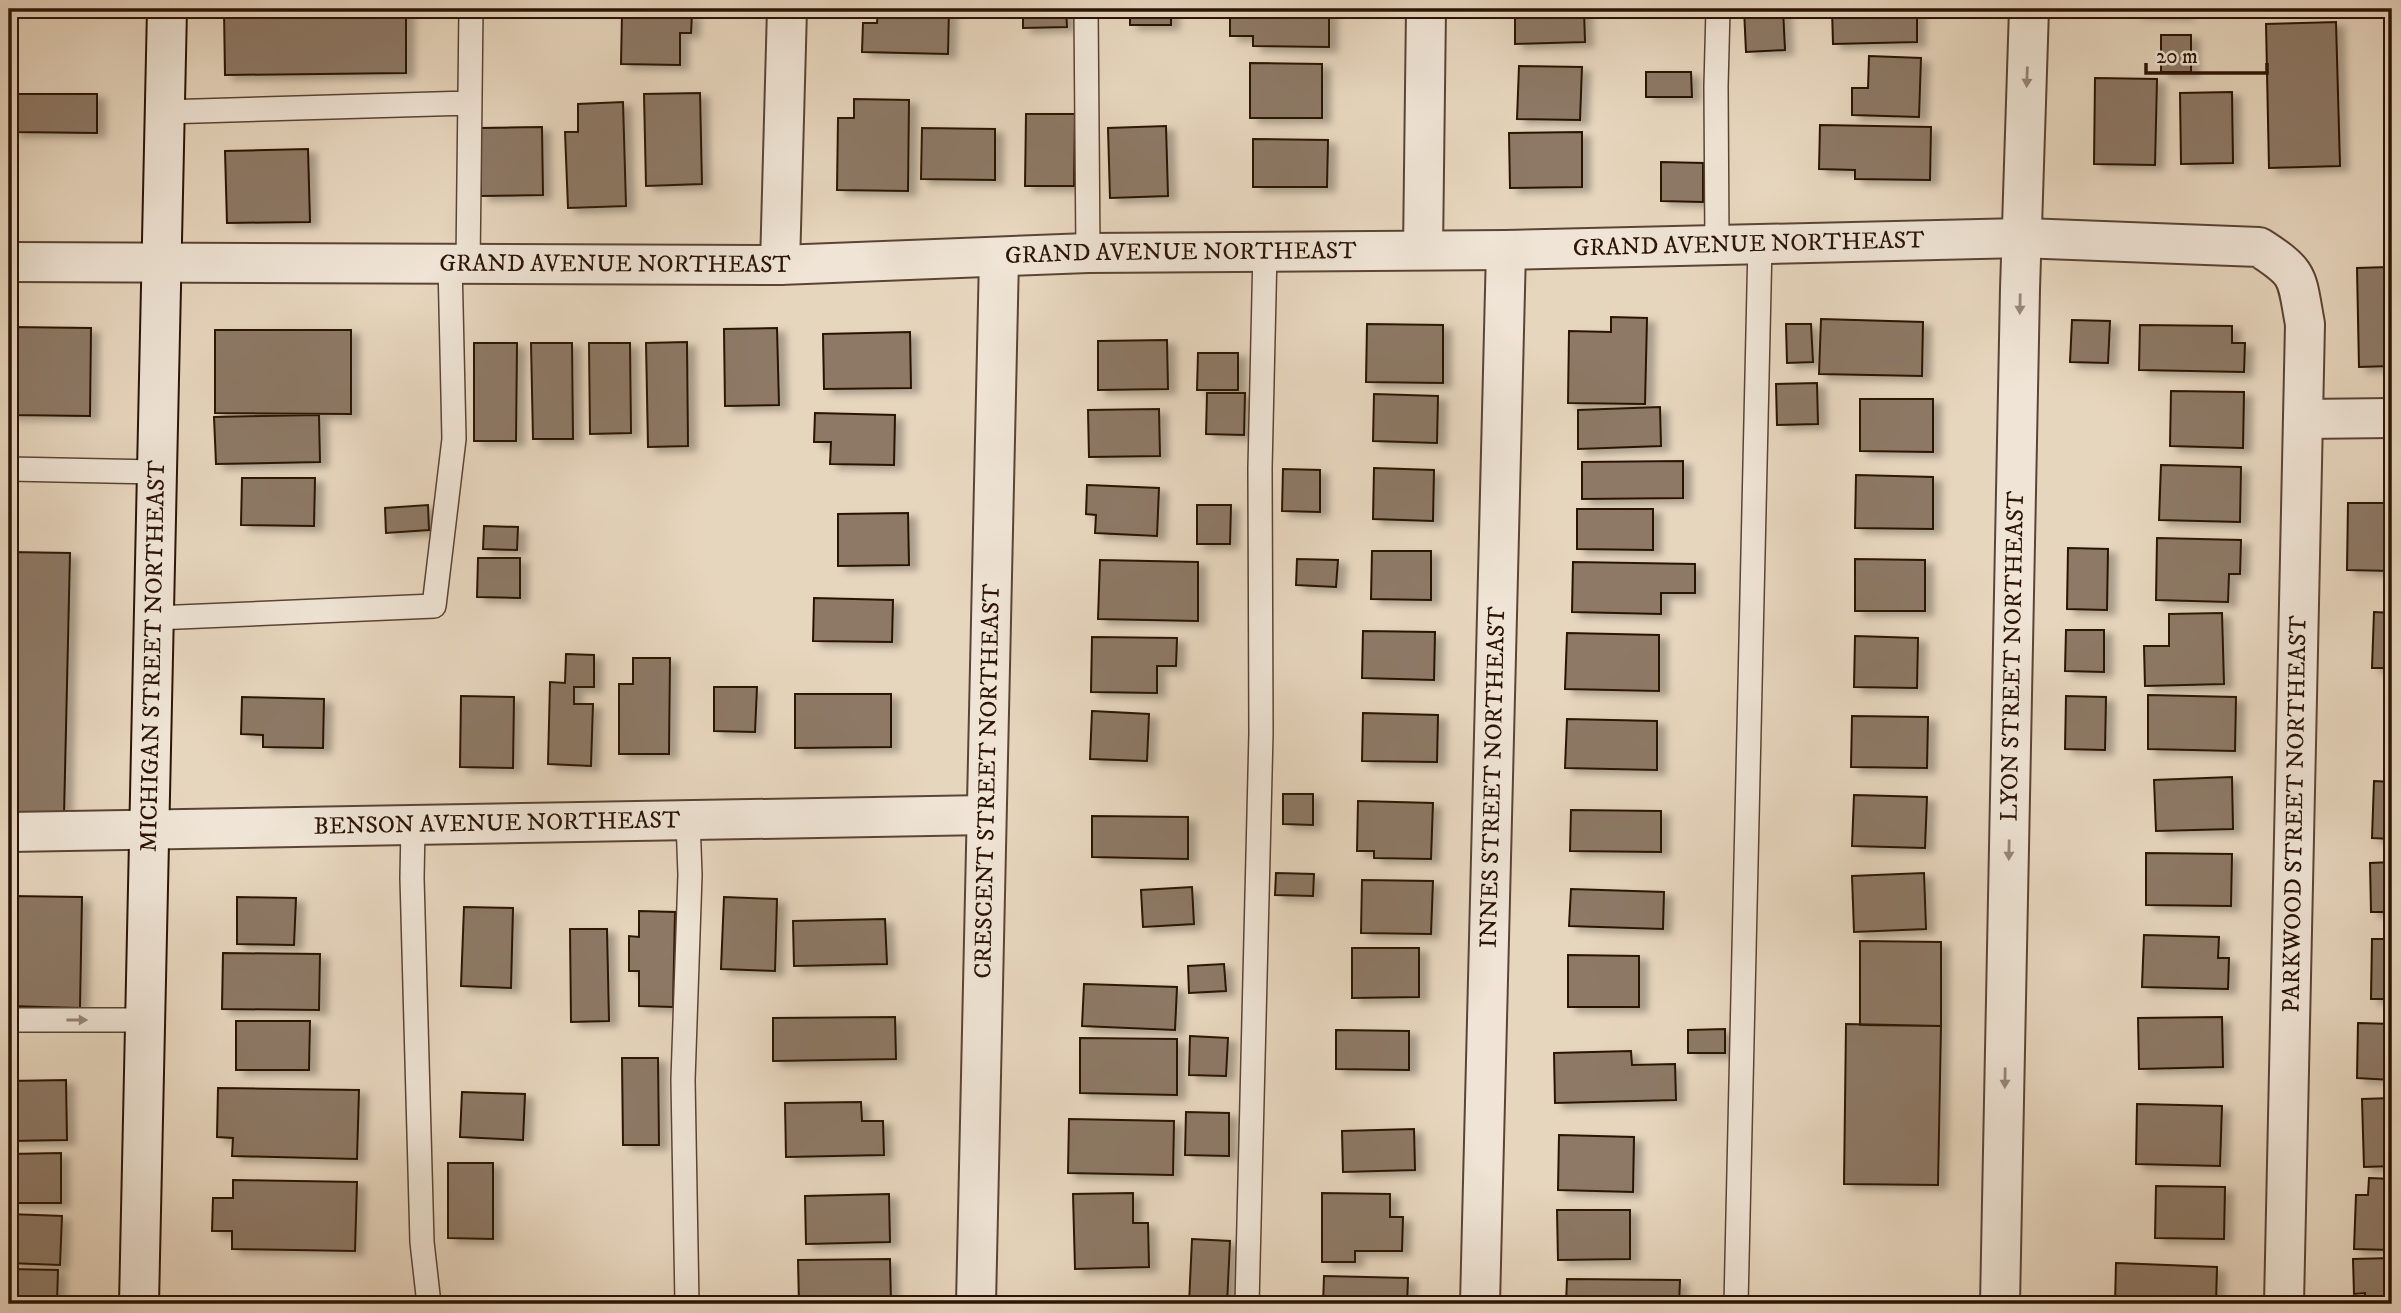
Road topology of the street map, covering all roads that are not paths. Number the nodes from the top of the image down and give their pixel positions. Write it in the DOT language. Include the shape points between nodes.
graph roads {
  1 [pos="167,9"];
  2 [pos="471,9"];
  3 [pos="787,9"];
  4 [pos="1086,9"];
  5 [pos="1426,9"];
  6 [pos="1718,9"];
  7 [pos="2029,9"];
  8 [pos="469,103"];
  9 [pos="164,112"];
  10 [pos="2022,238"];
  11 [pos="1760,244"];
  12 [pos="1717,245"];
  13 [pos="1423,250"];
  14 [pos="1506,250"];
  15 [pos="1265,251"];
  16 [pos="1088,253"];
  17 [pos="999,257"];
  18 [pos="161,261"];
  19 [pos="9,262"];
  20 [pos="459,263"];
  21 [pos="780,265"];
  22 [pos="2305,324"];
  23 [pos="2392,418"];
  24 [pos="2303,419"];
  25 [pos="9,469"];
  26 [pos="157,472"];
  27 [pos="155,618"];
  28 [pos="986,816"];
  29 [pos="688,820"];
  30 [pos="413,826"];
  31 [pos="151,831"];
  32 [pos="9,832"];
  33 [pos="9,1020"];
  34 [pos="146,1020"];
  35 [pos="139,1304"];
  36 [pos="429,1304"];
  37 [pos="687,1304"];
  38 [pos="976,1304"];
  39 [pos="1247,1304"];
  40 [pos="1480,1304"];
  41 [pos="1736,1304"];
  42 [pos="2000,1304"];
  43 [pos="2284,1304"];
  1 -- 9 [label="street, MICHIGAN STREET NORTHEAST"];
  2 -- 8 [label="lane"];
  3 -- 21 [label="street"];
  4 -- 16 [label="lane"];
  5 -- 13 [label="street"];
  6 -- 12 [label="lane"];
  7 -- 10 [label="street, LYON STREET NORTHEAST, one-way"];
  8 -- 9 [label="lane"];
  8 -- 20 [label="lane"];
  9 -- 18 [label="street, MICHIGAN STREET NORTHEAST"];
  10 -- 11 [label="street, GRAND AVENUE NORTHEAST"];
  10 -- 22 [label="street, GRAND AVENUE NORTHEAST" via="2259,247 2296,276"];
  10 -- 42 [label="street, LYON STREET NORTHEAST, one-way"];
  11 -- 12 [label="street, GRAND AVENUE NORTHEAST"];
  11 -- 41 [label="lane"];
  12 -- 14 [label="street, GRAND AVENUE NORTHEAST"];
  13 -- 14 [label="street, GRAND AVENUE NORTHEAST"];
  13 -- 15 [label="street, GRAND AVENUE NORTHEAST"];
  14 -- 40 [label="street, INNES STREET NORTHEAST"];
  15 -- 16 [label="street, GRAND AVENUE NORTHEAST"];
  15 -- 39 [label="lane" via="1261,733"];
  16 -- 17 [label="street, GRAND AVENUE NORTHEAST"];
  17 -- 21 [label="street, GRAND AVENUE NORTHEAST"];
  17 -- 28 [label="street, CRESCENT STREET NORTHEAST"];
  18 -- 19 [label="street, GRAND AVENUE NORTHEAST"];
  18 -- 20 [label="street, GRAND AVENUE NORTHEAST"];
  18 -- 26 [label="street, MICHIGAN STREET NORTHEAST"];
  20 -- 21 [label="street, GRAND AVENUE NORTHEAST"];
  20 -- 27 [label="lane" via="454,439 434,606"];
  22 -- 24 [label="street, PARKWOOD STREET NORTHEAST"];
  23 -- 24 [label="street"];
  24 -- 43 [label="street, PARKWOOD STREET NORTHEAST"];
  25 -- 26 [label="lane"];
  26 -- 27 [label="street, MICHIGAN STREET NORTHEAST"];
  27 -- 31 [label="street, MICHIGAN STREET NORTHEAST"];
  28 -- 29 [label="street, BENSON AVENUE NORTHEAST"];
  28 -- 38 [label="street, CRESCENT STREET NORTHEAST"];
  29 -- 30 [label="street, BENSON AVENUE NORTHEAST"];
  29 -- 37 [label="lane" via="683,1080"];
  30 -- 31 [label="street, BENSON AVENUE NORTHEAST"];
  30 -- 36 [label="lane" via="422,1242"];
  31 -- 32 [label="street, BENSON AVENUE NORTHEAST"];
  31 -- 34 [label="street, MICHIGAN STREET NORTHEAST"];
  33 -- 34 [label="lane, one-way"];
  34 -- 35 [label="street, MICHIGAN STREET NORTHEAST"];
}
